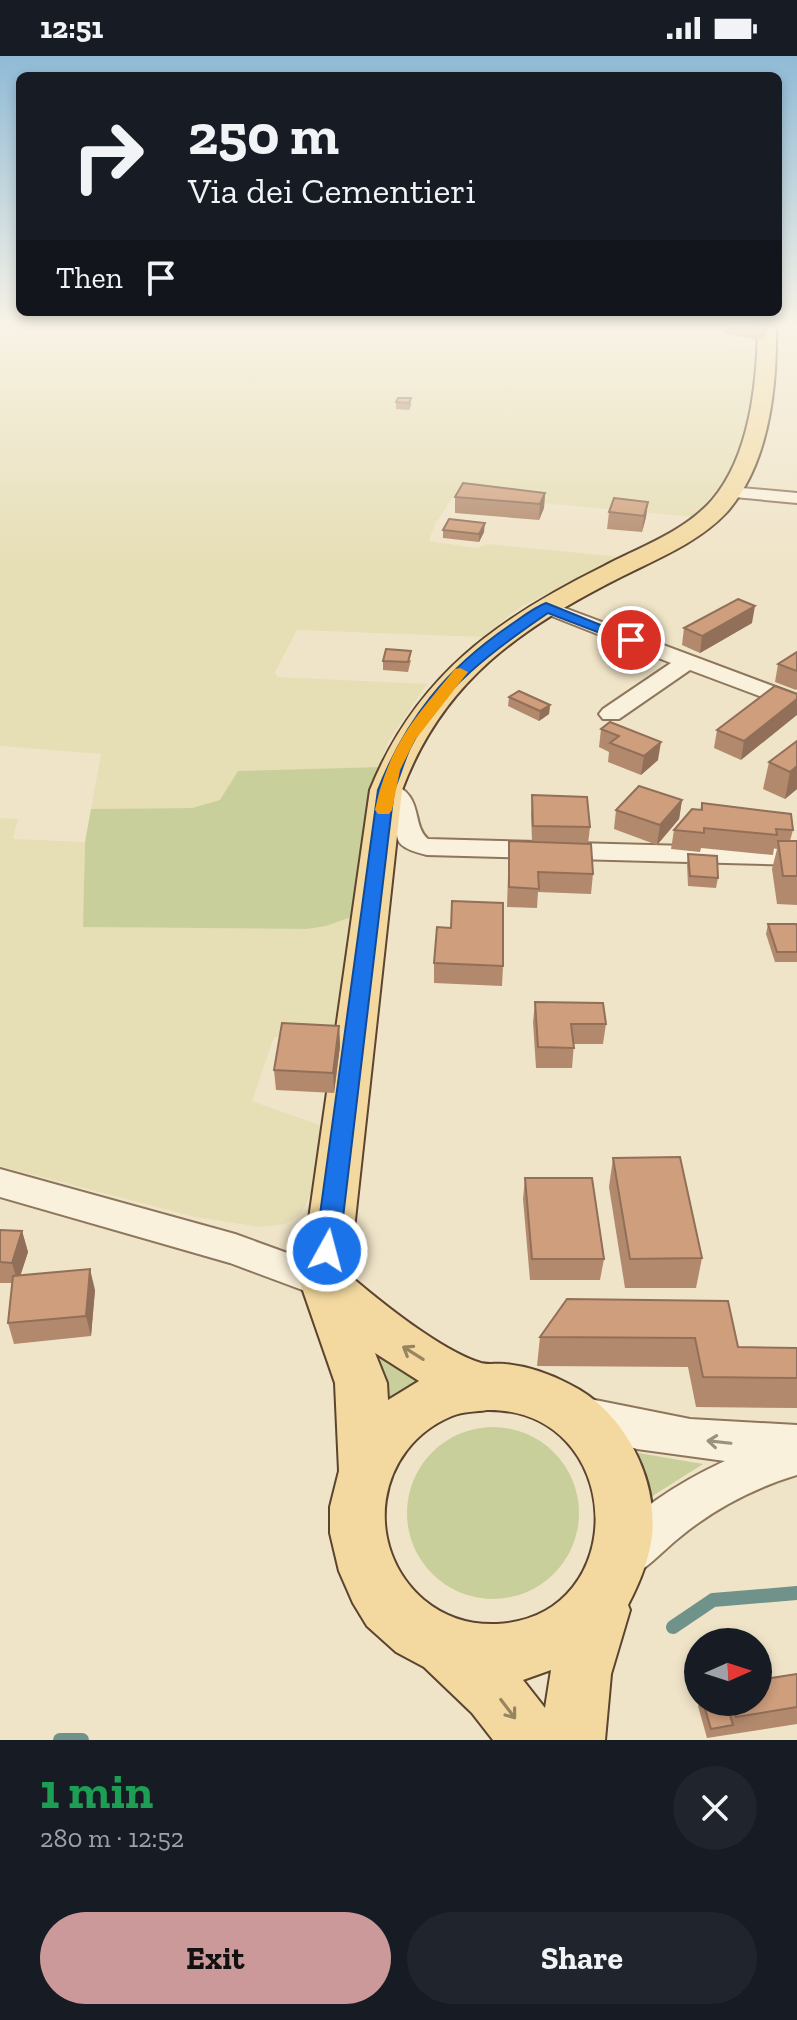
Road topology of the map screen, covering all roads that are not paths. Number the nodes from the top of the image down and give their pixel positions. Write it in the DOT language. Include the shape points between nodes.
graph roads {
  1 [pos="758,406"];
  2 [pos="730,492"];
  3 [pos="797,498"];
  4 [pos="546,607"];
  5 [pos="688,661"];
  6 [pos="797,703"];
  7 [pos="611,714"];
  8 [pos="386,790"];
  9 [pos="797,857"];
  10 [pos="0,1183"];
  11 [pos="324,1282"];
  12 [pos="483,1388"];
  13 [pos="562,1410"];
  14 [pos="797,1444"];
  15 [pos="797,1455"];
  16 [pos="364,1466"];
  17 [pos="616,1578"];
  18 [pos="441,1642"];
  19 [pos="531,1740"];
  20 [pos="574,1740"];
  1 -- 2 [label="main road"];
  2 -- 3 [label="street"];
  2 -- 4 [label="main road" via="689,530"];
  4 -- 5 [label="street"];
  4 -- 8 [label="main road" via="493,643 449,684 407,739"];
  5 -- 6 [label="street"];
  5 -- 7 [label="street"];
  8 -- 9 [label="street" via="404,806 409,837 427,847"];
  8 -- 11 [label="main road"];
  10 -- 11 [label="street" via="235,1249"];
  12 -- 11 [label="main road, one-way" via="408,1350"];
  11 -- 16 [label="main road" via="361,1383"];
  12 -- 13 [label="main road" via="523,1393"];
  12 -- 16 [label="main road" via="424,1401 379,1440"];
  14 -- 13 [label="street, one-way" via="671,1437"];
  13 -- 17 [label="main road" via="593,1437 616,1474 628,1515"];
  15 -- 17 [label="street" via="709,1488 660,1523"];
  16 -- 18 [label="main road" via="356,1495 363,1559 378,1589 401,1616"];
  17 -- 18 [label="main road" via="576,1629 534,1649 487,1654"];
  17 -- 20 [label="main road" via="589,1634 577,1680"];
  18 -- 19 [label="main road, one-way" via="494,1691"];
}
